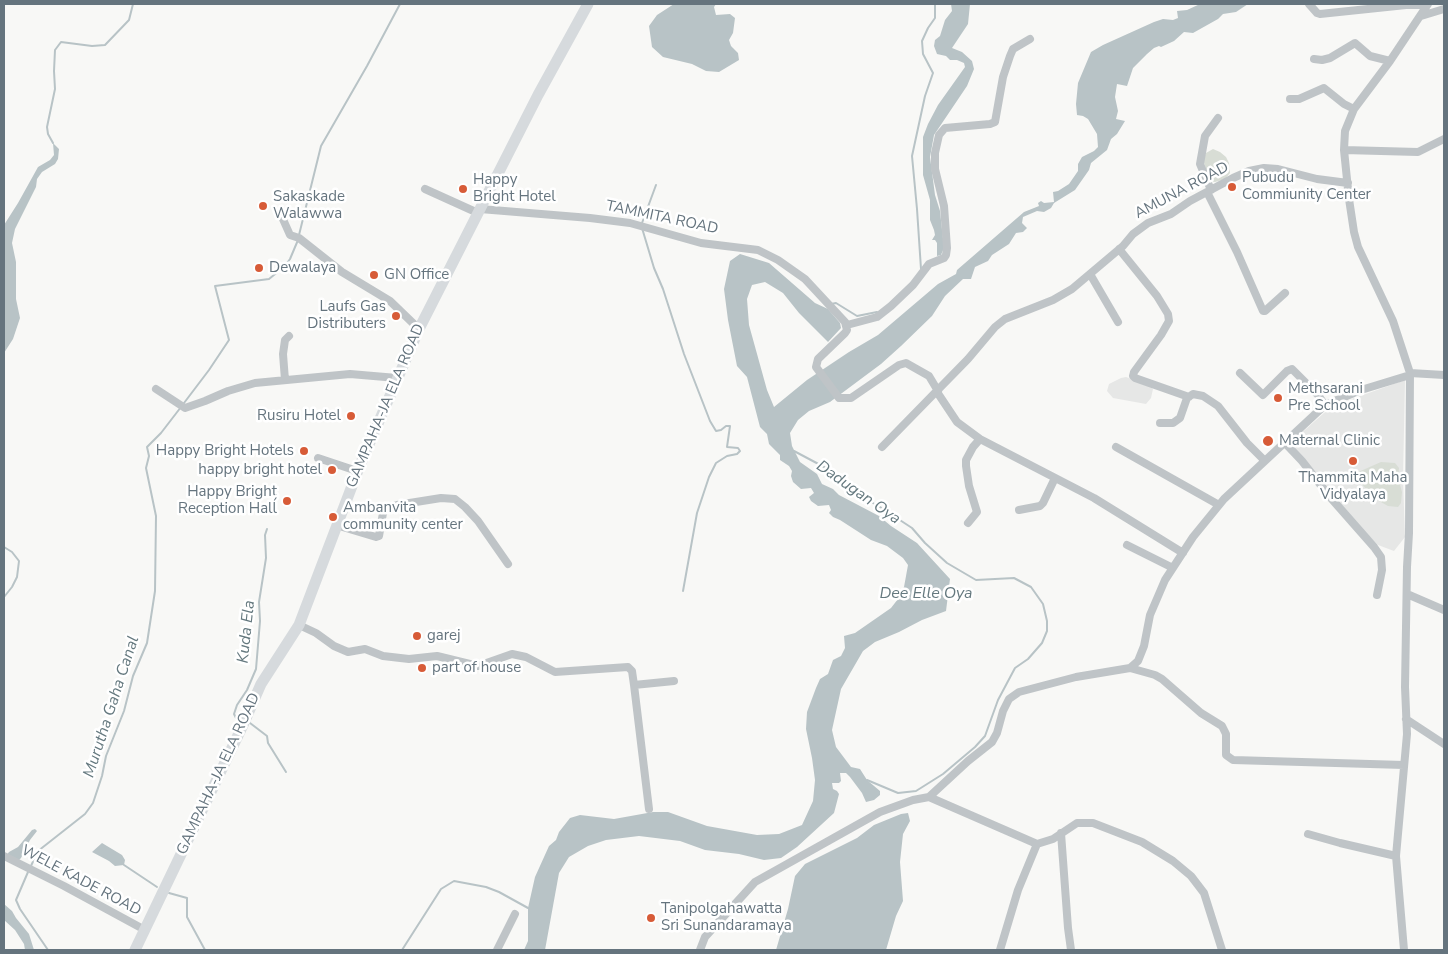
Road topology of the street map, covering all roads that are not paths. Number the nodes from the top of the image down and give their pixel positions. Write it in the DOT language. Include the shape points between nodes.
graph roads {
  1 [pos="588,4"];
  2 [pos="1309,4"];
  3 [pos="1428,4"];
  4 [pos="1444,10"];
  5 [pos="1421,16"];
  6 [pos="1030,39"];
  7 [pos="1314,59"];
  8 [pos="1390,61"];
  9 [pos="1290,99"];
  10 [pos="1354,109"];
  11 [pos="1218,118"];
  12 [pos="1444,139"];
  13 [pos="1344,150"];
  14 [pos="1348,183"];
  15 [pos="424,189"];
  16 [pos="1209,191"];
  17 [pos="479,211"];
  18 [pos="282,217"];
  19 [pos="1119,249"];
  20 [pos="1090,274"];
  21 [pos="1285,292"];
  22 [pos="1118,322"];
  23 [pos="847,325"];
  24 [pos="419,329"];
  25 [pos="289,336"];
  26 [pos="1240,373"];
  27 [pos="1410,374"];
  28 [pos="1444,375"];
  29 [pos="397,378"];
  30 [pos="285,380"];
  31 [pos="156,389"];
  32 [pos="937,392"];
  33 [pos="1189,397"];
  34 [pos="1326,405"];
  35 [pos="1160,423"];
  36 [pos="980,439"];
  37 [pos="1285,443"];
  38 [pos="1116,447"];
  39 [pos="882,448"];
  40 [pos="318,458"];
  41 [pos="1264,460"];
  42 [pos="357,471"];
  43 [pos="1055,478"];
  44 [pos="1219,505"];
  45 [pos="1019,510"];
  46 [pos="968,523"];
  47 [pos="336,526"];
  48 [pos="1127,545"];
  49 [pos="1183,553"];
  50 [pos="508,564"];
  51 [pos="1173,568"];
  52 [pos="1407,594"];
  53 [pos="1377,595"];
  54 [pos="1444,610"];
  55 [pos="299,625"];
  56 [pos="1130,668"];
  57 [pos="674,682"];
  58 [pos="634,685"];
  59 [pos="1406,719"];
  60 [pos="1444,744"];
  61 [pos="1404,765"];
  62 [pos="929,797"];
  63 [pos="649,809"];
  64 [pos="1061,833"];
  65 [pos="1308,834"];
  66 [pos="1037,844"];
  67 [pos="4,856"];
  68 [pos="1396,856"];
  69 [pos="516,914"];
  70 [pos="145,930"];
  71 [pos="135,950"];
  72 [pos="497,950"];
  73 [pos="700,950"];
  74 [pos="1000,950"];
  75 [pos="1071,950"];
  76 [pos="1222,950"];
  77 [pos="1404,950"];
  1 -- 17 [label="highway, GAMPAHA-JA ELA ROAD"];
  2 -- 3 [label="street" via="1320,14"];
  3 -- 5 [label="street"];
  4 -- 5 [label="street"];
  5 -- 8 [label="street"];
  6 -- 23 [label="street" via="1013,49 1010,56 995,122 945,128 939,135 934,153 944,206 946,255 929,264 912,285 877,317"];
  7 -- 8 [label="street" via="1330,58 1355,43 1370,56"];
  8 -- 10 [label="street"];
  9 -- 10 [label="street" via="1299,99 1324,88"];
  10 -- 13 [label="street" via="1345,131"];
  11 -- 16 [label="street" via="1205,136 1200,164"];
  12 -- 13 [label="street" via="1418,152"];
  13 -- 14 [label="street"];
  14 -- 16 [label="street, AMUNA ROAD" via="1264,168"];
  14 -- 27 [label="street" via="1350,216 1358,247 1392,321"];
  15 -- 17 [label="street, TAMMITA ROAD"];
  16 -- 19 [label="street, AMUNA ROAD" via="1171,214 1148,223"];
  16 -- 21 [label="street" via="1263,311"];
  17 -- 23 [label="street, TAMMITA ROAD" via="630,223 701,243 758,250 805,279"];
  17 -- 24 [label="highway, GAMPAHA-JA ELA ROAD"];
  18 -- 24 [label="street" via="290,235 390,301"];
  19 -- 20 [label="street, AMUNA ROAD"];
  19 -- 33 [label="street" via="1157,296 1169,321 1133,376"];
  20 -- 22 [label="street"];
  20 -- 32 [label="street, AMUNA ROAD" via="1072,290 995,327"];
  23 -- 32 [label="street" via="845,333 818,359 816,367 839,398 851,398 899,365 908,364 930,376"];
  24 -- 29 [label="highway, GAMPAHA-JA ELA ROAD"];
  25 -- 30 [label="street" via="285,340 283,354"];
  26 -- 34 [label="street" via="1263,395 1292,369"];
  27 -- 28 [label="street"];
  27 -- 34 [label="street"];
  27 -- 52 [label="street"];
  29 -- 30 [label="street" via="350,374"];
  29 -- 42 [label="highway, GAMPAHA-JA ELA ROAD"];
  30 -- 31 [label="street" via="255,383 185,408"];
  32 -- 36 [label="street" via="957,422"];
  32 -- 39 [label="street, AMUNA ROAD"];
  33 -- 35 [label="street" via="1180,418 1173,423"];
  33 -- 41 [label="street" via="1193,394 1203,396 1218,406"];
  34 -- 37 [label="street"];
  36 -- 43 [label="street"];
  36 -- 46 [label="street" via="966,460 977,512"];
  37 -- 41 [label="street"];
  37 -- 53 [label="street" via="1374,547 1382,570"];
  38 -- 44 [label="street"];
  40 -- 42 [label="street"];
  41 -- 44 [label="street"];
  42 -- 47 [label="highway, GAMPAHA-JA ELA ROAD"];
  43 -- 45 [label="street" via="1040,506"];
  43 -- 49 [label="street"];
  44 -- 49 [label="street"];
  47 -- 50 [label="street" via="376,537 379,536 382,513 386,508 441,498 454,499 478,521"];
  47 -- 55 [label="highway, GAMPAHA-JA ELA ROAD"];
  48 -- 51 [label="street"];
  49 -- 51 [label="street"];
  51 -- 56 [label="street" via="1164,580 1150,614 1138,660"];
  52 -- 54 [label="street"];
  52 -- 59 [label="street"];
  55 -- 58 [label="street" via="348,652 365,649 383,656 409,659 437,656 478,666 512,654 526,657 555,672 628,667 632,671"];
  55 -- 70 [label="highway, GAMPAHA-JA ELA ROAD" via="261,684"];
  56 -- 61 [label="street" via="1162,679 1201,713 1222,726 1226,734 1226,755 1233,760"];
  56 -- 62 [label="street" via="1076,677 1019,692 1009,699 992,742"];
  57 -- 58 [label="street"];
  58 -- 63 [label="street"];
  59 -- 60 [label="street"];
  59 -- 61 [label="street"];
  61 -- 68 [label="street"];
  62 -- 66 [label="street"];
  62 -- 73 [label="street" via="880,812 755,882 706,938"];
  64 -- 66 [label="street"];
  64 -- 75 [label="street"];
  64 -- 76 [label="street" via="1077,823 1093,823 1133,838 1173,861 1204,894"];
  65 -- 68 [label="street"];
  66 -- 74 [label="street" via="1018,890"];
  67 -- 70 [label="street, WELE KADE ROAD"];
  68 -- 77 [label="street"];
  69 -- 72 [label="street"];
  70 -- 71 [label="highway, GAMPAHA-JA ELA ROAD"];
}
